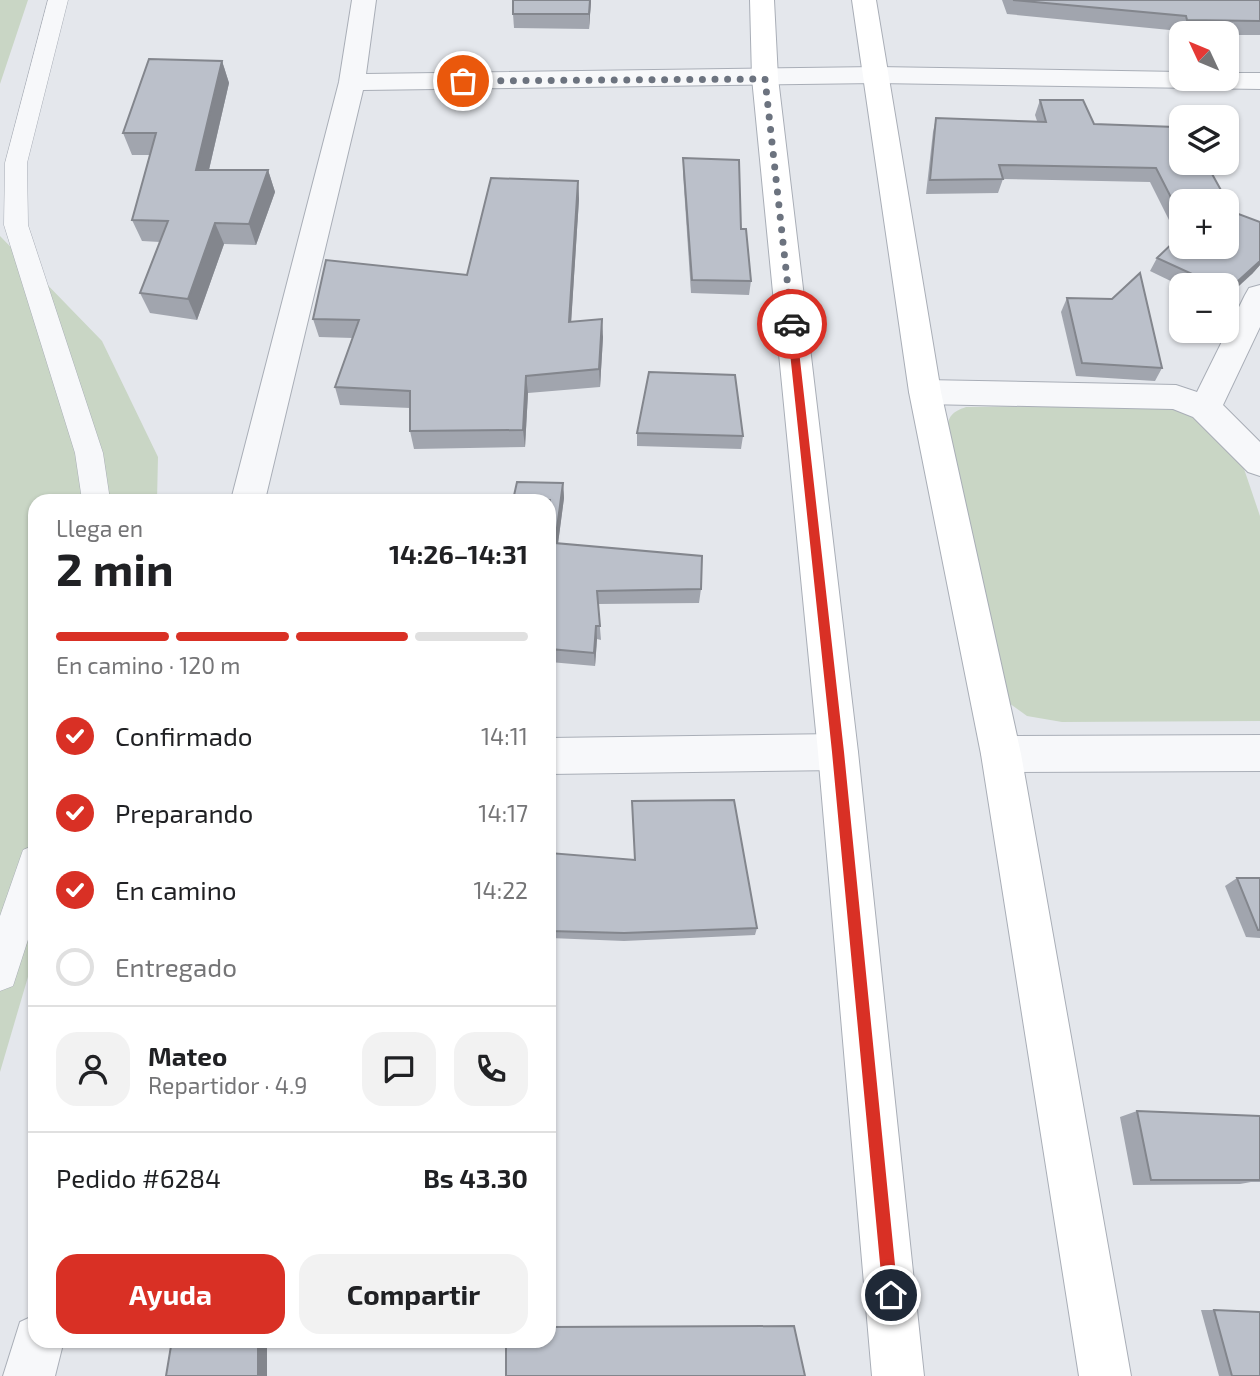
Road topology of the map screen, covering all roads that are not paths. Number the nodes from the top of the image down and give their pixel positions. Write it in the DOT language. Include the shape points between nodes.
graph roads {
  1 [pos="58,0"];
  2 [pos="364,0"];
  3 [pos="762,0"];
  4 [pos="864,0"];
  5 [pos="877,75"];
  6 [pos="765,79"];
  7 [pos="1260,81"];
  8 [pos="352,82"];
  9 [pos="1260,295"];
  10 [pos="925,392"];
  11 [pos="1205,408"];
  12 [pos="1260,463"];
  13 [pos="95,494"];
  14 [pos="249,494"];
  15 [pos="838,752"];
  16 [pos="1260,753"];
  17 [pos="1001,754"];
  18 [pos="556,756"];
  19 [pos="28,883"];
  20 [pos="0,973"];
  21 [pos="36,1348"];
  22 [pos="29,1376"];
  23 [pos="898,1376"];
  24 [pos="1105,1376"];
  1 -- 13 [label="lane" via="16,163 16,225 89,453"];
  2 -- 8 [label="street"];
  3 -- 6 [label="street"];
  4 -- 5 [label="street"];
  5 -- 6 [label="street"];
  5 -- 7 [label="street"];
  5 -- 10 [label="street"];
  6 -- 8 [label="street"];
  6 -- 15 [label="street"];
  8 -- 14 [label="street"];
  9 -- 11 [label="street"];
  10 -- 11 [label="street" via="1176,397"];
  10 -- 17 [label="street"];
  11 -- 12 [label="street"];
  15 -- 18 [label="street"];
  15 -- 23 [label="street"];
  16 -- 17 [label="street"];
  17 -- 24 [label="street"];
  19 -- 20 [label="lane"];
  21 -- 22 [label="street"];
}
